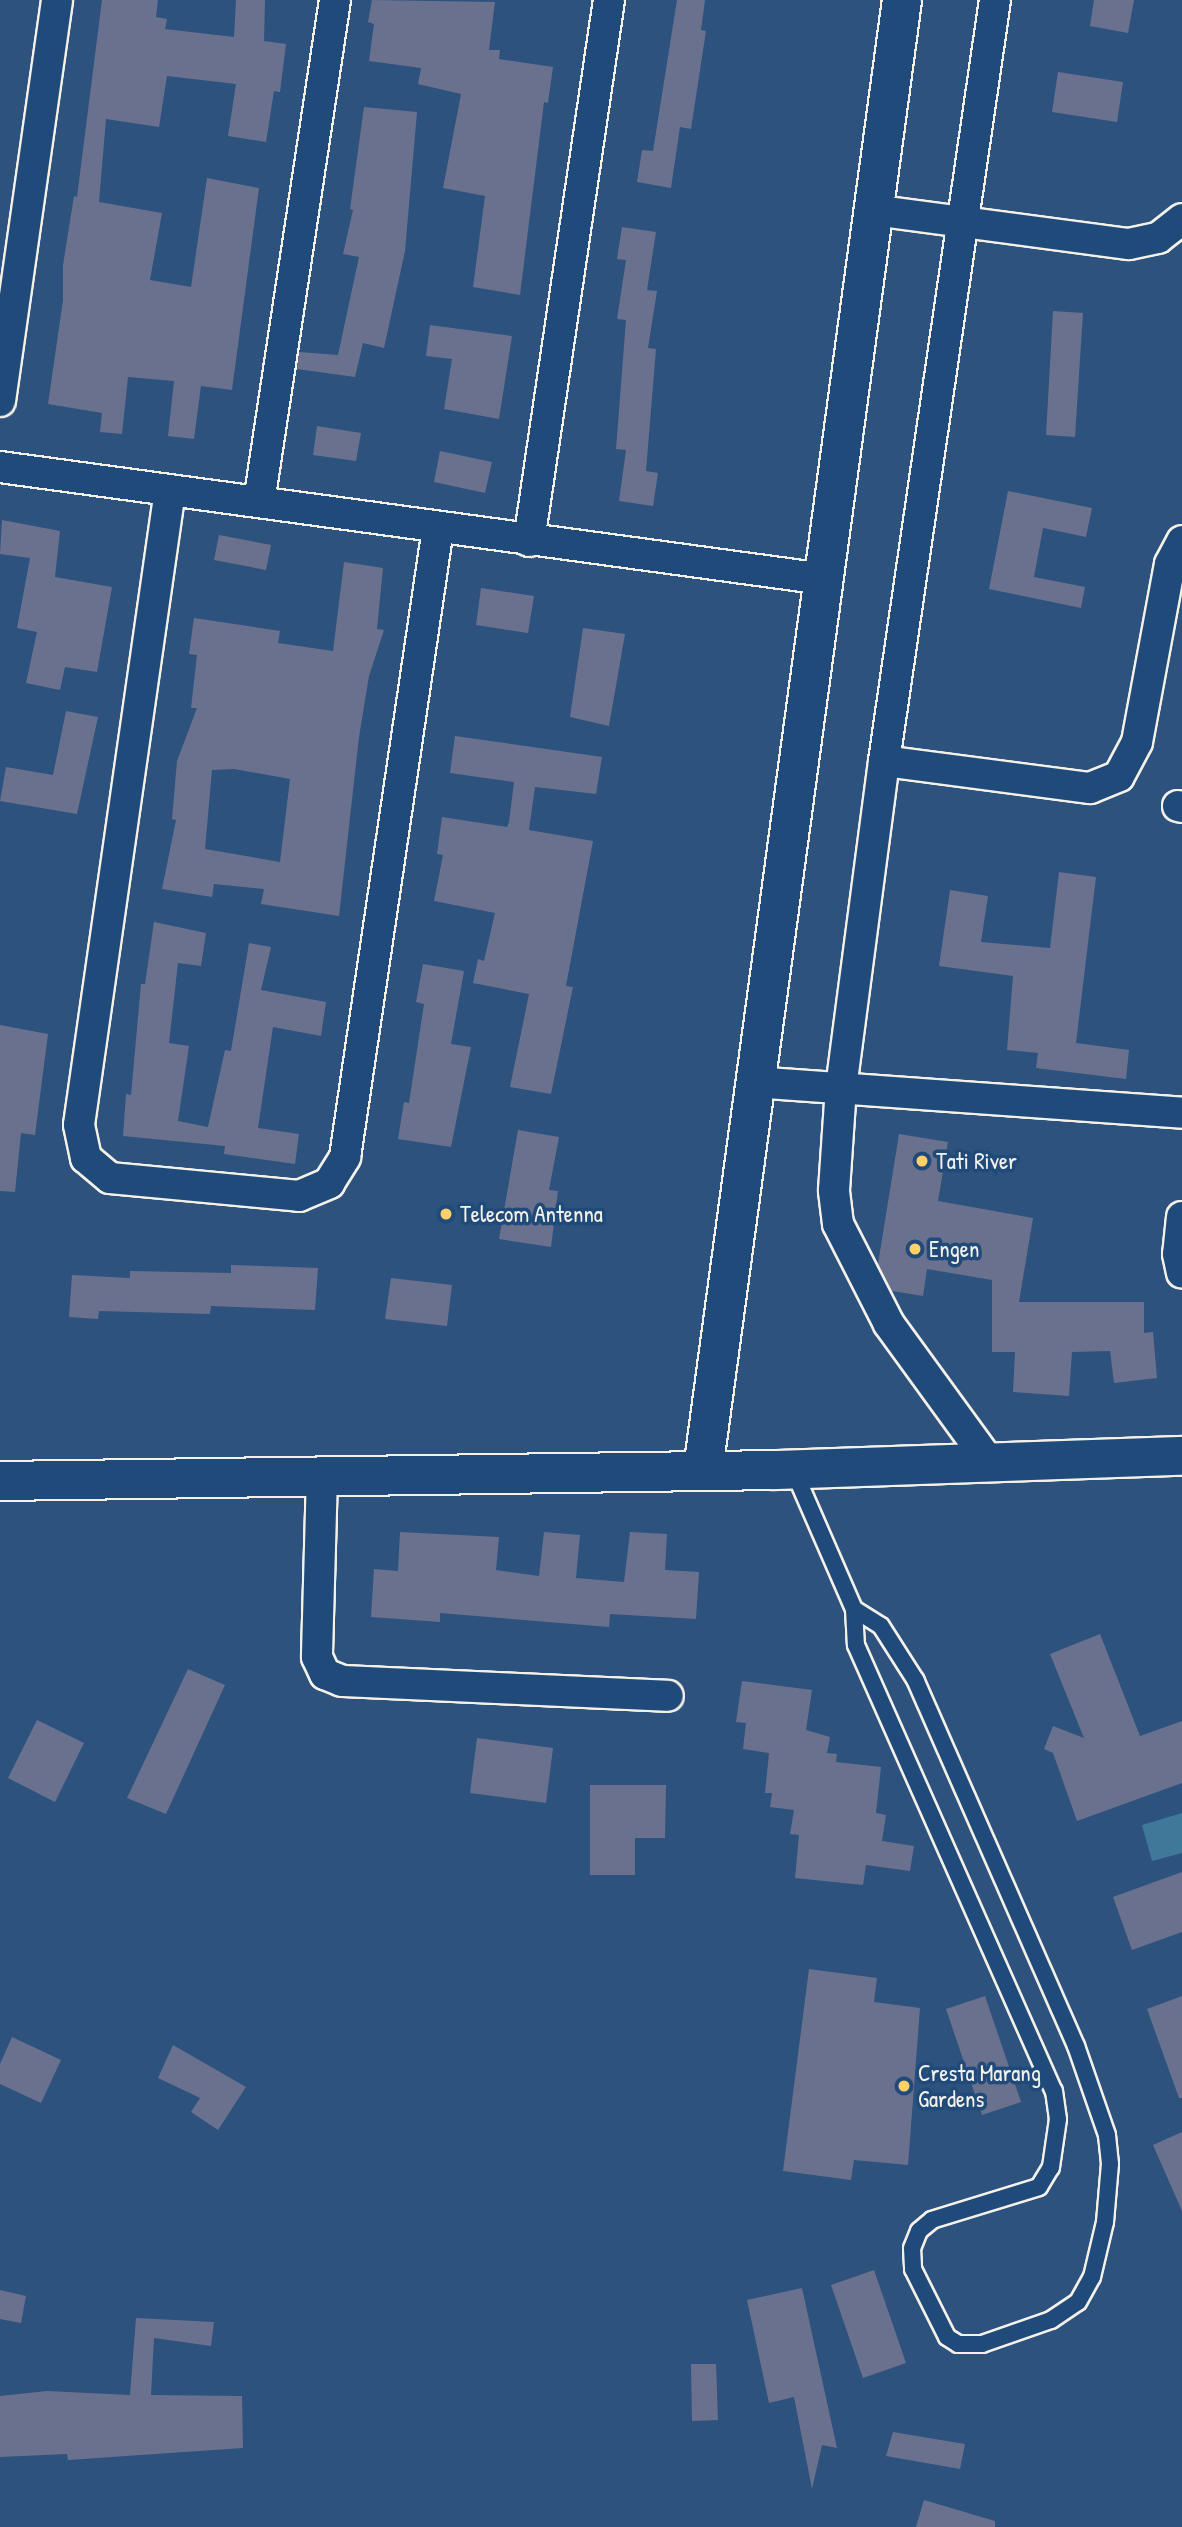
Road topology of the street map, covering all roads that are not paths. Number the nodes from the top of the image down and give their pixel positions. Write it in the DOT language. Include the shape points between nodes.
graph roads {
  1 [pos="57,0"];
  2 [pos="335,0"];
  3 [pos="609,0"];
  4 [pos="902,0"];
  5 [pos="995,0"];
  6 [pos="873,210"];
  7 [pos="1182,219"];
  8 [pos="965,223"];
  9 [pos="0,401"];
  10 [pos="0,467"];
  11 [pos="170,490"];
  12 [pos="259,502"];
  13 [pos="438,528"];
  14 [pos="529,541"];
  15 [pos="1182,541"];
  16 [pos="824,579"];
  17 [pos="884,761"];
  18 [pos="754,1082"];
  19 [pos="841,1088"];
  20 [pos="1182,1113"];
  21 [pos="1182,1217"];
  22 [pos="1182,1273"];
  23 [pos="1182,1456"];
  24 [pos="990,1463"];
  25 [pos="793,1469"];
  26 [pos="704,1470"];
  27 [pos="322,1475"];
  28 [pos="0,1481"];
  29 [pos="854,1609"];
  30 [pos="668,1696"];
  1 -- 9 [label="street"];
  2 -- 12 [label="street"];
  3 -- 14 [label="street"];
  4 -- 6 [label="street"];
  5 -- 8 [label="street"];
  6 -- 8 [label="street"];
  6 -- 16 [label="street"];
  7 -- 8 [label="street" via="1158,238 1129,244"];
  8 -- 17 [label="street"];
  10 -- 11 [label="street"];
  11 -- 12 [label="street"];
  11 -- 13 [label="street" via="79,1125 86,1158 110,1178 299,1196 329,1183 345,1157"];
  12 -- 13 [label="street"];
  13 -- 14 [label="street"];
  14 -- 16 [label="street"];
  15 -- 17 [label="street" via="1170,564 1138,742 1119,776 1090,788"];
  16 -- 18 [label="street"];
  17 -- 19 [label="street"];
  18 -- 19 [label="street"];
  18 -- 26 [label="street"];
  19 -- 20 [label="street"];
  19 -- 24 [label="street" via="834,1190 838,1224 889,1324"];
  21 -- 22 [label="street" via="1178,1254"];
  23 -- 24 [label="street"];
  24 -- 25 [label="street"];
  25 -- 26 [label="street"];
  25 -- 29 [label="lane"];
  26 -- 27 [label="street"];
  27 -- 28 [label="street"];
  27 -- 30 [label="street" via="317,1657 325,1674 342,1681"];
  29 -- 29 [label="lane" via="881,1626 916,1681 1076,2046 1107,2135 1110,2164 1105,2222 1092,2277 1078,2302 1051,2320 982,2344 958,2344 947,2337 913,2269 912,2248 919,2231 932,2220 1039,2187 1051,2167 1058,2119 1055,2091 856,1645"];
}
